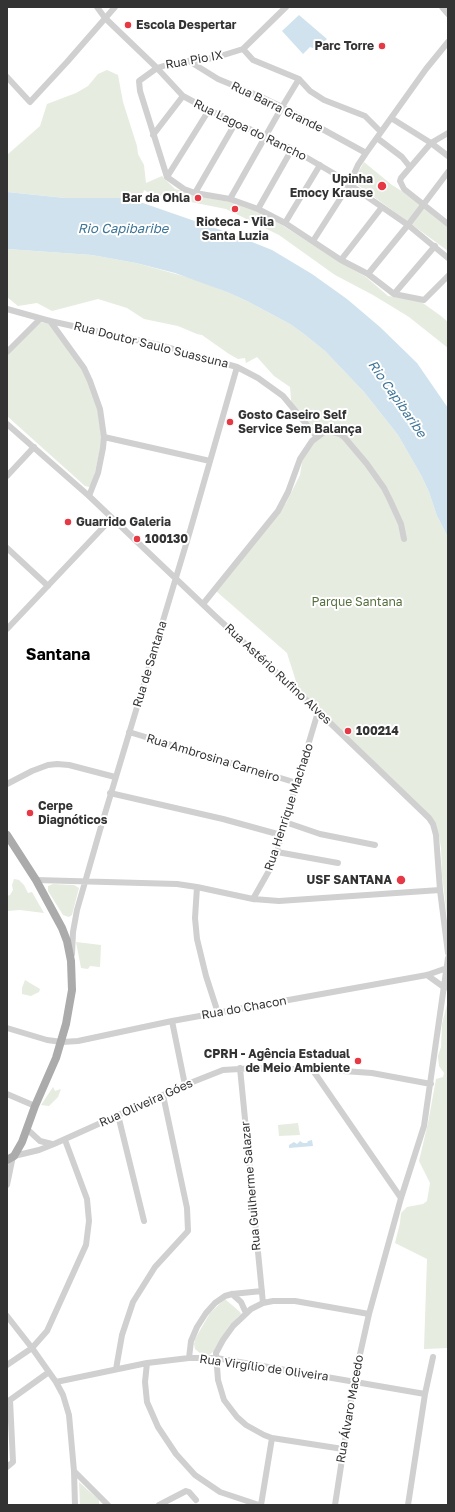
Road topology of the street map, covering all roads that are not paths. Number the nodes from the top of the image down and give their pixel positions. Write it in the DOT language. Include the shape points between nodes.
graph roads {
  1 [pos="97,7"];
  2 [pos="115,7"];
  3 [pos="286,7"];
  4 [pos="442,7"];
  5 [pos="448,14"];
  6 [pos="105,18"];
  7 [pos="448,42"];
  8 [pos="243,49"];
  9 [pos="189,61"];
  10 [pos="157,68"];
  11 [pos="7,77"];
  12 [pos="299,79"];
  13 [pos="183,96"];
  14 [pos="282,107"];
  15 [pos="209,110"];
  16 [pos="391,118"];
  17 [pos="236,122"];
  18 [pos="381,132"];
  19 [pos="448,133"];
  20 [pos="153,135"];
  21 [pos="266,135"];
  22 [pos="377,138"];
  23 [pos="431,143"];
  24 [pos="292,149"];
  25 [pos="366,153"];
  26 [pos="448,156"];
  27 [pos="320,165"];
  28 [pos="410,167"];
  29 [pos="448,172"];
  30 [pos="167,177"];
  31 [pos="349,185"];
  32 [pos="195,193"];
  33 [pos="230,199"];
  34 [pos="424,204"];
  35 [pos="382,207"];
  36 [pos="258,209"];
  37 [pos="447,221"];
  38 [pos="285,223"];
  39 [pos="408,225"];
  40 [pos="313,241"];
  41 [pos="435,246"];
  42 [pos="448,258"];
  43 [pos="341,260"];
  44 [pos="368,274"];
  45 [pos="448,276"];
  46 [pos="394,294"];
  47 [pos="7,309"];
  48 [pos="40,319"];
  49 [pos="50,321"];
  50 [pos="7,352"];
  51 [pos="237,367"];
  52 [pos="7,424"];
  53 [pos="317,437"];
  54 [pos="104,438"];
  55 [pos="34,447"];
  56 [pos="210,461"];
  57 [pos="7,476"];
  58 [pos="89,496"];
  59 [pos="112,518"];
  60 [pos="404,539"];
  61 [pos="7,548"];
  62 [pos="176,578"];
  63 [pos="48,586"];
  64 [pos="202,604"];
  65 [pos="7,629"];
  66 [pos="318,712"];
  67 [pos="129,732"];
  68 [pos="115,777"];
  69 [pos="7,784"];
  70 [pos="297,784"];
  71 [pos="110,792"];
  72 [pos="285,822"];
  73 [pos="7,835"];
  74 [pos="281,835"];
  75 [pos="375,845"];
  76 [pos="277,852"];
  77 [pos="338,863"];
  78 [pos="36,880"];
  79 [pos="85,881"];
  80 [pos="198,887"];
  81 [pos="440,890"];
  82 [pos="253,899"];
  83 [pos="448,953"];
  84 [pos="448,958"];
  85 [pos="71,961"];
  86 [pos="447,968"];
  87 [pos="427,974"];
  88 [pos="445,988"];
  89 [pos="218,1013"];
  90 [pos="172,1021"];
  91 [pos="7,1028"];
  92 [pos="62,1042"];
  93 [pos="240,1068"];
  94 [pos="312,1069"];
  95 [pos="185,1084"];
  96 [pos="431,1084"];
  97 [pos="7,1094"];
  98 [pos="163,1095"];
  99 [pos="35,1106"];
  100 [pos="118,1115"];
  101 [pos="27,1129"];
  102 [pos="65,1140"];
  103 [pos="54,1144"];
  104 [pos="11,1157"];
  105 [pos="7,1185"];
  106 [pos="401,1198"];
  107 [pos="144,1221"];
  108 [pos="262,1291"];
  109 [pos="232,1294"];
  110 [pos="263,1303"];
  111 [pos="246,1314"];
  112 [pos="369,1314"];
  113 [pos="7,1316"];
  114 [pos="32,1348"];
  115 [pos="433,1357"];
  116 [pos="189,1358"];
  117 [pos="216,1358"];
  118 [pos="147,1363"];
  119 [pos="7,1365"];
  120 [pos="116,1369"];
  121 [pos="49,1372"];
  122 [pos="354,1381"];
  123 [pos="56,1382"];
  124 [pos="425,1394"];
  125 [pos="9,1400"];
  126 [pos="9,1434"];
  127 [pos="272,1438"];
  128 [pos="343,1449"];
  129 [pos="7,1467"];
  130 [pos="74,1471"];
  131 [pos="196,1500"];
  132 [pos="75,1505"];
  133 [pos="108,1505"];
  134 [pos="158,1505"];
  135 [pos="260,1505"];
  136 [pos="334,1505"];
  137 [pos="408,1505"];
  1 -- 6 [label="street, Rua Lagoa do Rancho"];
  2 -- 6 [label="street"];
  3 -- 8 [label="street, Rua Pio IX"];
  4 -- 5 [label="street"];
  6 -- 10 [label="street, Rua Lagoa do Rancho"];
  6 -- 11 [label="street" via="30,102"];
  7 -- 16 [label="street"];
  8 -- 9 [label="street, Rua Pio IX" via="214,58"];
  8 -- 12 [label="street" via="253,60"];
  9 -- 10 [label="street, Rua Pio IX"];
  9 -- 14 [label="street, Rua Barra Grande" via="218,79"];
  10 -- 13 [label="street, Rua Lagoa do Rancho"];
  10 -- 20 [label="street" via="139,81"];
  12 -- 14 [label="street"];
  12 -- 18 [label="street" via="310,91 324,100 365,116"];
  13 -- 15 [label="street, Rua Lagoa do Rancho"];
  13 -- 20 [label="street"];
  14 -- 21 [label="street"];
  14 -- 25 [label="street, Rua Barra Grande"];
  15 -- 17 [label="street, Rua Lagoa do Rancho"];
  15 -- 30 [label="street"];
  16 -- 18 [label="street"];
  16 -- 23 [label="street"];
  17 -- 21 [label="street, Rua Lagoa do Rancho"];
  17 -- 32 [label="street"];
  18 -- 22 [label="street"];
  19 -- 23 [label="street"];
  20 -- 30 [label="street"];
  21 -- 24 [label="street, Rua Lagoa do Rancho"];
  21 -- 33 [label="street"];
  22 -- 25 [label="street"];
  22 -- 28 [label="street" via="402,157"];
  23 -- 26 [label="street"];
  23 -- 28 [label="street"];
  24 -- 27 [label="street, Rua Lagoa do Rancho"];
  24 -- 36 [label="street"];
  25 -- 31 [label="street"];
  27 -- 31 [label="street, Rua Lagoa do Rancho"];
  27 -- 38 [label="street"];
  28 -- 34 [label="street" via="401,178 400,184"];
  29 -- 34 [label="street"];
  30 -- 32 [label="street"];
  31 -- 35 [label="street, Rua Lagoa do Rancho"];
  31 -- 40 [label="street"];
  32 -- 33 [label="street"];
  33 -- 36 [label="street"];
  34 -- 37 [label="street"];
  34 -- 39 [label="street"];
  35 -- 39 [label="street, Rua Lagoa do Rancho"];
  35 -- 43 [label="street"];
  36 -- 38 [label="street"];
  38 -- 40 [label="street"];
  39 -- 41 [label="street, Rua Lagoa do Rancho"];
  39 -- 44 [label="street"];
  40 -- 43 [label="street"];
  41 -- 42 [label="street, Rua Lagoa do Rancho"];
  41 -- 46 [label="street"];
  43 -- 44 [label="street"];
  44 -- 46 [label="street"];
  45 -- 46 [label="street" via="424,300"];
  47 -- 48 [label="street, Rua Doutor Saulo Suassuna"];
  48 -- 49 [label="street, Rua Doutor Saulo Suassuna"];
  48 -- 50 [label="street"];
  49 -- 51 [label="street, Rua Doutor Saulo Suassuna" via="159,345"];
  49 -- 54 [label="street" via="84,368 90,381 100,409"];
  51 -- 53 [label="street, Rua Doutor Saulo Suassuna" via="283,396"];
  51 -- 56 [label="street, Rua de Santana"];
  52 -- 55 [label="street, Rua Astério Rufino Alves"];
  53 -- 60 [label="street" via="329,431 345,438 384,488"];
  53 -- 64 [label="street" via="300,458 278,511"];
  54 -- 56 [label="street"];
  54 -- 58 [label="street" via="98,473"];
  55 -- 57 [label="street"];
  55 -- 58 [label="street, Rua Astério Rufino Alves"];
  56 -- 62 [label="street, Rua de Santana"];
  58 -- 59 [label="street, Rua Astério Rufino Alves"];
  59 -- 62 [label="street, Rua Astério Rufino Alves"];
  59 -- 63 [label="street"];
  61 -- 63 [label="street"];
  62 -- 64 [label="street, Rua Astério Rufino Alves"];
  62 -- 67 [label="street, Rua de Santana"];
  63 -- 65 [label="street"];
  64 -- 66 [label="street, Rua Astério Rufino Alves"];
  66 -- 70 [label="street, Rua Henrique Machado"];
  66 -- 81 [label="street, Rua Astério Rufino Alves" via="424,811 433,824"];
  67 -- 68 [label="street, Rua de Santana"];
  67 -- 70 [label="street, Rua Ambrosina Carneiro"];
  68 -- 69 [label="street" via="68,764 57,764 32,771"];
  68 -- 71 [label="street, Rua de Santana"];
  70 -- 72 [label="street, Rua Henrique Machado"];
  71 -- 74 [label="street"];
  71 -- 79 [label="street, Rua de Santana"];
  72 -- 74 [label="street, Rua Henrique Machado"];
  72 -- 75 [label="street" via="320,834"];
  73 -- 78 [label="main road"];
  74 -- 76 [label="street, Rua Henrique Machado"];
  76 -- 77 [label="street"];
  76 -- 82 [label="street, Rua Henrique Machado"];
  78 -- 79 [label="street"];
  78 -- 85 [label="main road" via="62,928"];
  79 -- 80 [label="street"];
  79 -- 85 [label="street, Rua de Santana" via="73,932"];
  80 -- 82 [label="street"];
  80 -- 89 [label="street" via="195,918 197,939"];
  81 -- 82 [label="street" via="279,901"];
  81 -- 83 [label="street"];
  84 -- 86 [label="street, Rua Álvaro Macedo"];
  85 -- 92 [label="main road" via="71,997"];
  86 -- 87 [label="street, Rua do Chacon"];
  86 -- 88 [label="street, Rua Álvaro Macedo"];
  87 -- 88 [label="street"];
  87 -- 89 [label="street, Rua do Chacon"];
  88 -- 96 [label="street, Rua Álvaro Macedo"];
  89 -- 90 [label="street, Rua do Chacon"];
  90 -- 92 [label="street, Rua do Chacon" via="78,1041"];
  90 -- 95 [label="street"];
  91 -- 92 [label="street, Rua do Chacon"];
  92 -- 99 [label="main road"];
  93 -- 94 [label="street, Rua Oliveira Góes"];
  93 -- 95 [label="street, Rua Oliveira Góes" via="223,1070"];
  93 -- 108 [label="street, Rua Guilherme Salazar"];
  94 -- 96 [label="street, Rua Oliveira Góes" via="372,1073"];
  94 -- 106 [label="street"];
  95 -- 98 [label="street, Rua Oliveira Góes"];
  96 -- 106 [label="street, Rua Álvaro Macedo" via="424,1126"];
  97 -- 99 [label="street"];
  98 -- 100 [label="street, Rua Oliveira Góes"];
  98 -- 120 [label="street" via="189,1227 186,1235 155,1267 133,1302 122,1335"];
  99 -- 101 [label="main road"];
  100 -- 102 [label="street, Rua Oliveira Góes"];
  100 -- 107 [label="street"];
  101 -- 103 [label="street" via="40,1141"];
  101 -- 104 [label="main road" via="22,1142"];
  102 -- 103 [label="street, Rua Oliveira Góes"];
  102 -- 114 [label="street" via="87,1199 89,1221 86,1245 47,1331"];
  103 -- 104 [label="street, Rua Oliveira Góes"];
  104 -- 105 [label="street"];
  106 -- 112 [label="street, Rua Álvaro Macedo"];
  108 -- 109 [label="street"];
  108 -- 110 [label="street, Rua Guilherme Salazar"];
  109 -- 111 [label="street" via="241,1302"];
  109 -- 116 [label="street" via="215,1303 206,1313 191,1341"];
  110 -- 111 [label="street"];
  110 -- 112 [label="street" via="295,1301"];
  111 -- 117 [label="street" via="223,1340"];
  112 -- 122 [label="street, Rua Álvaro Macedo"];
  113 -- 114 [label="street"];
  114 -- 119 [label="street"];
  114 -- 121 [label="street"];
  115 -- 124 [label="street"];
  116 -- 117 [label="street, Rua Virgílio de Oliveira"];
  116 -- 118 [label="street, Rua Virgílio de Oliveira"];
  117 -- 122 [label="street, Rua Virgílio de Oliveira"];
  117 -- 127 [label="street" via="218,1380 224,1400 237,1418"];
  118 -- 120 [label="street, Rua Virgílio de Oliveira"];
  118 -- 135 [label="street" via="145,1382 148,1402 158,1427 176,1454 195,1475 220,1492"];
  120 -- 123 [label="street, Rua Virgílio de Oliveira"];
  121 -- 123 [label="street"];
  121 -- 125 [label="street"];
  122 -- 124 [label="street, Rua Virgílio de Oliveira"];
  122 -- 128 [label="street, Rua Álvaro Macedo"];
  123 -- 130 [label="street" via="67,1406"];
  124 -- 137 [label="street"];
  125 -- 126 [label="street"];
  126 -- 129 [label="street" via="13,1462"];
  127 -- 128 [label="street"];
  127 -- 135 [label="street"];
  128 -- 136 [label="street, Rua Álvaro Macedo"];
  130 -- 132 [label="street"];
  130 -- 133 [label="street"];
  131 -- 134 [label="street" via="186,1491"];
}
